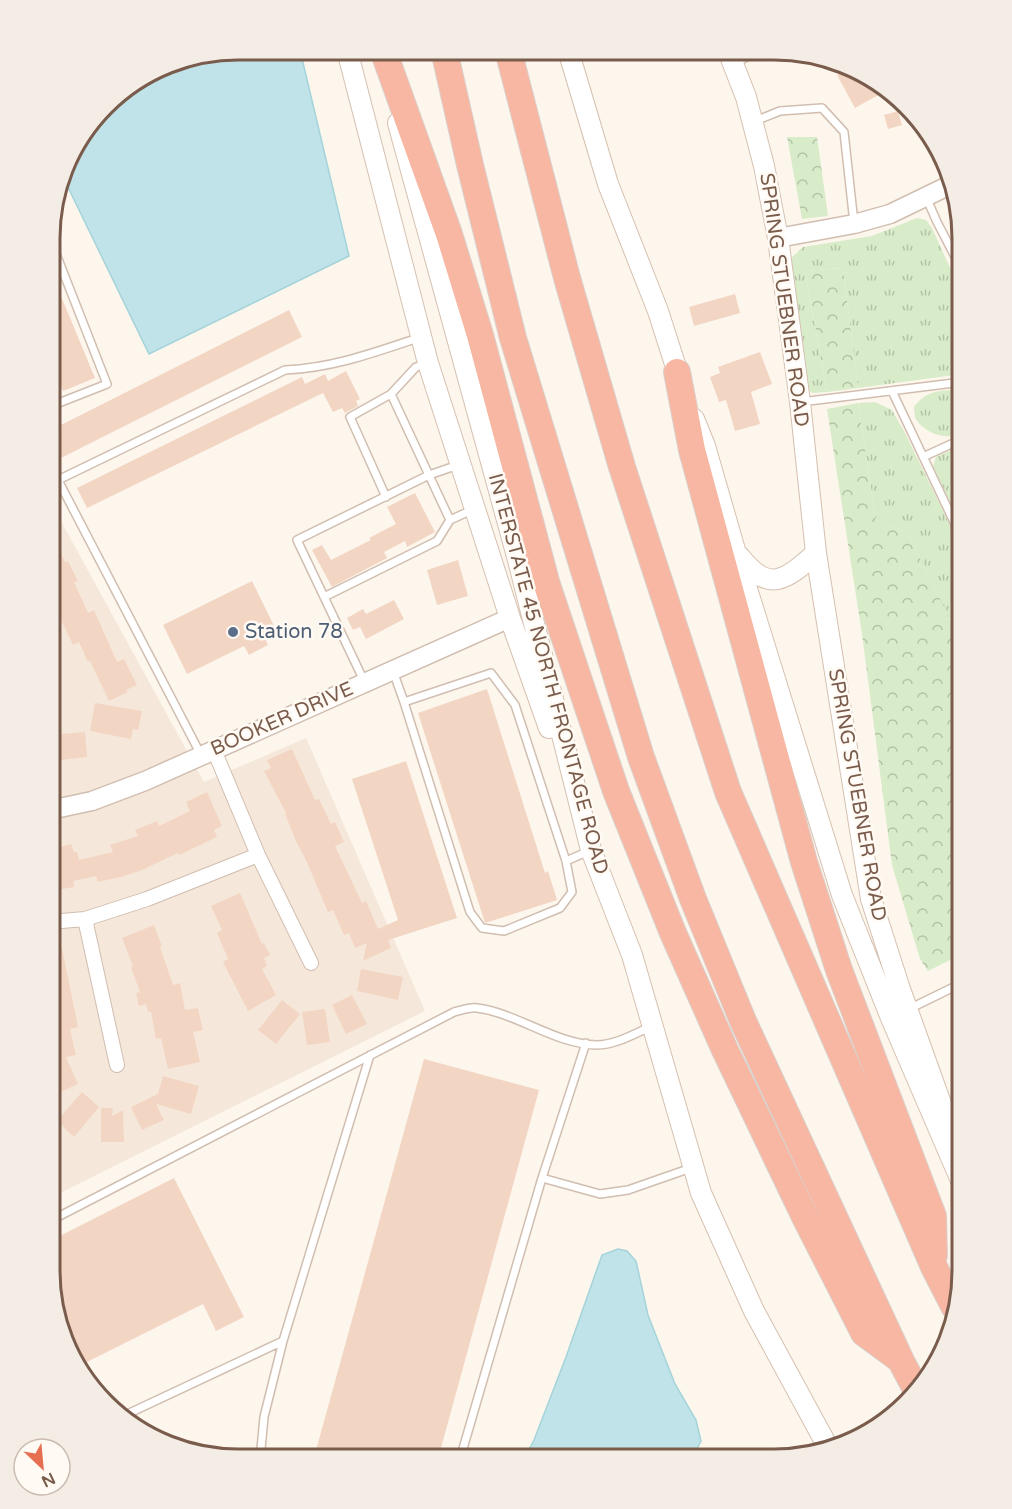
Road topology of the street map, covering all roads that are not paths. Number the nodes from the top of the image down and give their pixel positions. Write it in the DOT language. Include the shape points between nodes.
graph roads {
  1 [pos="350,60"];
  2 [pos="384,60"];
  3 [pos="386,60"];
  4 [pos="446,60"];
  5 [pos="511,60"];
  6 [pos="571,60"];
  7 [pos="732,60"];
  8 [pos="752,122"];
  9 [pos="944,188"];
  10 [pos="926,197"];
  11 [pos="854,224"];
  12 [pos="778,238"];
  13 [pos="952,248"];
  14 [pos="60,264"];
  15 [pos="422,337"];
  16 [pos="428,363"];
  17 [pos="677,372"];
  18 [pos="952,383"];
  19 [pos="892,391"];
  20 [pos="391,394"];
  21 [pos="60,402"];
  22 [pos="800,402"];
  23 [pos="952,444"];
  24 [pos="923,457"];
  25 [pos="460,464"];
  26 [pos="429,475"];
  27 [pos="60,479"];
  28 [pos="60,484"];
  29 [pos="386,497"];
  30 [pos="475,509"];
  31 [pos="952,518"];
  32 [pos="450,520"];
  33 [pos="735,550"];
  34 [pos="816,553"];
  35 [pos="324,597"];
  36 [pos="510,618"];
  37 [pos="393,671"];
  38 [pos="365,683"];
  39 [pos="404,702"];
  40 [pos="208,752"];
  41 [pos="60,808"];
  42 [pos="591,850"];
  43 [pos="258,855"];
  44 [pos="566,861"];
  45 [pos="85,919"];
  46 [pos="60,921"];
  47 [pos="311,963"];
  48 [pos="952,988"];
  49 [pos="899,1014"];
  50 [pos="652,1027"];
  51 [pos="586,1043"];
  52 [pos="370,1055"];
  53 [pos="117,1065"];
  54 [pos="952,1143"];
  55 [pos="952,1156"];
  56 [pos="694,1167"];
  57 [pos="542,1178"];
  58 [pos="60,1216"];
  59 [pos="934,1268"];
  60 [pos="950,1298"];
  61 [pos="283,1341"];
  62 [pos="901,1361"];
  63 [pos="912,1383"];
  64 [pos="131,1412"];
  65 [pos="825,1441"];
  66 [pos="261,1449"];
  67 [pos="463,1449"];
  1 -- 15 [label="main road"];
  2 -- 42 [label="main road, INTERSTATE 45 NORTH FRONTAGE ROAD"];
  3 -- 62 [label="highway" via="449,234 547,585 616,790 673,933 805,1216 864,1333"];
  4 -- 62 [label="highway" via="513,338 641,757 743,1021"];
  5 -- 59 [label="highway" via="567,278 622,467 728,792"];
  6 -- 17 [label="main road" via="608,184 658,311"];
  7 -- 8 [label="main road, SPRING STUEBNER ROAD"];
  8 -- 11 [label="lane" via="780,111 822,108 843,132"];
  8 -- 12 [label="main road, SPRING STUEBNER ROAD"];
  9 -- 10 [label="street"];
  10 -- 11 [label="street" via="890,214"];
  10 -- 13 [label="lane"];
  11 -- 12 [label="street"];
  12 -- 22 [label="main road, SPRING STUEBNER ROAD"];
  14 -- 21 [label="lane" via="107,384"];
  15 -- 16 [label="main road"];
  15 -- 27 [label="lane" via="344,362 285,370"];
  16 -- 20 [label="lane" via="416,367"];
  16 -- 25 [label="main road"];
  17 -- 33 [label="main road" via="705,446"];
  17 -- 59 [label="highway" via="692,450 804,862 839,970 933,1216"];
  18 -- 19 [label="lane"];
  19 -- 22 [label="lane"];
  19 -- 24 [label="lane"];
  20 -- 26 [label="lane"];
  20 -- 29 [label="lane" via="350,417"];
  22 -- 34 [label="main road, SPRING STUEBNER ROAD"];
  23 -- 24 [label="lane"];
  24 -- 31 [label="lane"];
  25 -- 26 [label="lane"];
  25 -- 30 [label="main road"];
  26 -- 29 [label="lane"];
  26 -- 32 [label="lane"];
  28 -- 40 [label="lane"];
  29 -- 35 [label="lane" via="297,540"];
  30 -- 32 [label="lane"];
  30 -- 36 [label="main road"];
  32 -- 35 [label="lane" via="438,541"];
  33 -- 34 [label="main road" via="752,571 768,580 784,577"];
  33 -- 49 [label="main road" via="842,895"];
  34 -- 49 [label="main road, SPRING STUEBNER ROAD" via="871,899"];
  35 -- 38 [label="lane"];
  36 -- 37 [label="street, BOOKER DRIVE"];
  36 -- 42 [label="main road"];
  37 -- 38 [label="street, BOOKER DRIVE"];
  37 -- 39 [label="lane"];
  38 -- 40 [label="street, BOOKER DRIVE"];
  39 -- 44 [label="lane" via="491,673 515,705"];
  39 -- 44 [label="lane" via="470,912 482,928 504,931 560,908 572,892"];
  40 -- 41 [label="street, BOOKER DRIVE" via="117,792"];
  40 -- 43 [label="street"];
  42 -- 44 [label="lane"];
  42 -- 50 [label="main road, INTERSTATE 45 NORTH FRONTAGE ROAD" via="632,954"];
  43 -- 45 [label="street" via="147,900"];
  43 -- 47 [label="street"];
  45 -- 46 [label="street"];
  45 -- 53 [label="street"];
  48 -- 49 [label="lane"];
  49 -- 54 [label="main road, SPRING STUEBNER ROAD"];
  49 -- 55 [label="main road"];
  50 -- 51 [label="lane" via="619,1040 598,1045"];
  50 -- 56 [label="main road, INTERSTATE 45 NORTH FRONTAGE ROAD"];
  51 -- 52 [label="lane" via="475,1008 454,1012"];
  51 -- 57 [label="lane"];
  52 -- 58 [label="lane"];
  52 -- 61 [label="lane"];
  56 -- 57 [label="lane" via="628,1190 600,1194"];
  56 -- 65 [label="main road, INTERSTATE 45 NORTH FRONTAGE ROAD" via="701,1193 754,1311"];
  57 -- 67 [label="lane"];
  59 -- 60 [label="highway"];
  61 -- 64 [label="lane"];
  61 -- 66 [label="lane" via="264,1417"];
  62 -- 63 [label="highway"];
}
